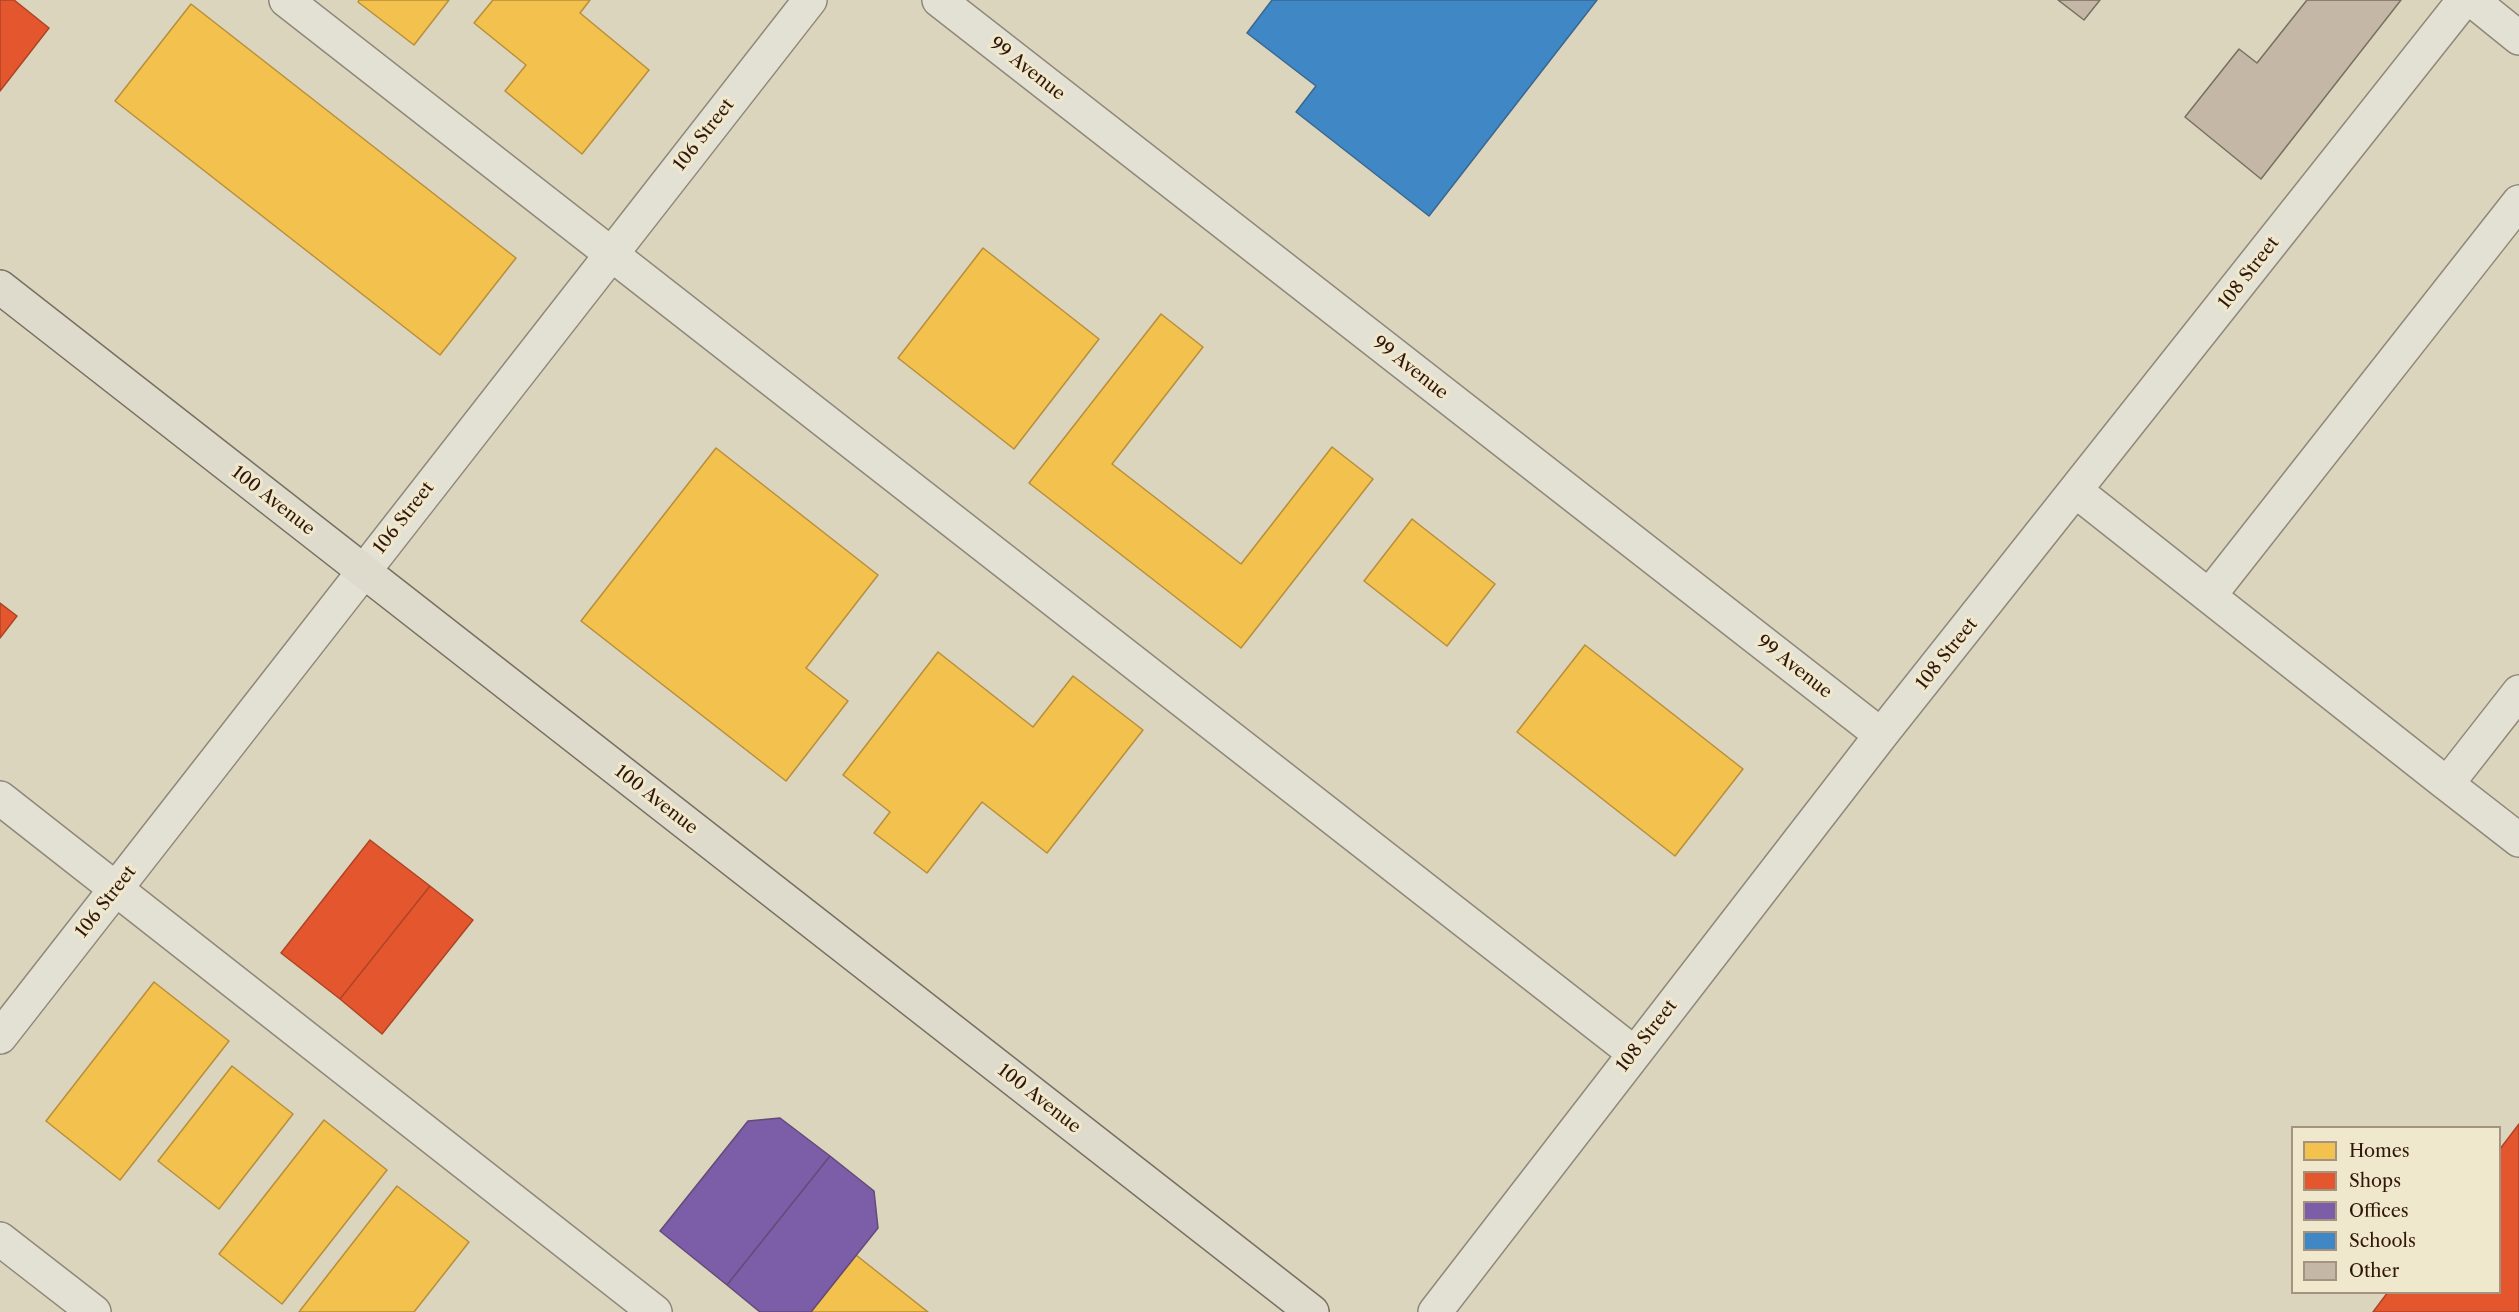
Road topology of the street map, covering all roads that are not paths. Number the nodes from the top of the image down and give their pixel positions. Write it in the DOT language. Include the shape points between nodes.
graph roads {
  1 [pos="286,0"];
  2 [pos="810,0"];
  3 [pos="939,0"];
  4 [pos="2464,0"];
  5 [pos="2472,0"];
  6 [pos="2519,38"];
  7 [pos="2519,202"];
  8 [pos="611,254"];
  9 [pos="0,287"];
  10 [pos="2076,491"];
  11 [pos="362,571"];
  12 [pos="2209,596"];
  13 [pos="2519,692"];
  14 [pos="1881,735"];
  15 [pos="2447,784"];
  16 [pos="0,798"];
  17 [pos="2519,840"];
  18 [pos="117,888"];
  19 [pos="0,1037"];
  20 [pos="1634,1053"];
  21 [pos="0,1239"];
  22 [pos="94,1312"];
  23 [pos="655,1312"];
  24 [pos="1312,1312"];
  25 [pos="1435,1312"];
  1 -- 8 [label="street"];
  2 -- 8 [label="street, 106 Street"];
  3 -- 14 [label="street, 99 Avenue"];
  4 -- 10 [label="street, 108 Street"];
  5 -- 6 [label="street"];
  7 -- 12 [label="street"];
  8 -- 11 [label="street, 106 Street"];
  8 -- 20 [label="street"];
  9 -- 11 [label="main road, 100 Avenue"];
  10 -- 12 [label="street"];
  10 -- 14 [label="street, 108 Street"];
  11 -- 18 [label="street, 106 Street"];
  11 -- 24 [label="main road, 100 Avenue"];
  12 -- 15 [label="street"];
  13 -- 15 [label="street"];
  14 -- 20 [label="street, 108 Street"];
  15 -- 17 [label="street"];
  16 -- 18 [label="street"];
  18 -- 19 [label="street, 106 Street"];
  18 -- 23 [label="street"];
  20 -- 25 [label="street, 108 Street"];
  21 -- 22 [label="street"];
}
